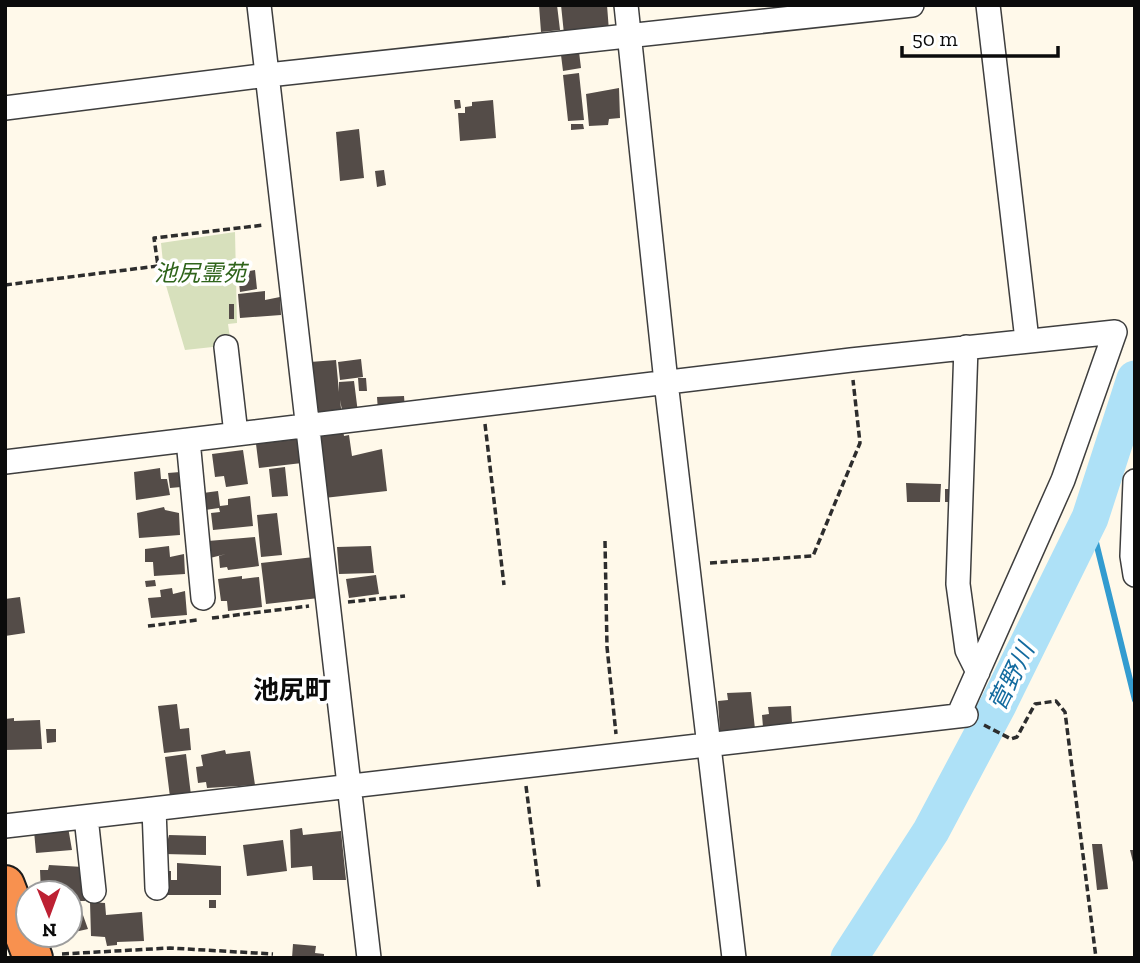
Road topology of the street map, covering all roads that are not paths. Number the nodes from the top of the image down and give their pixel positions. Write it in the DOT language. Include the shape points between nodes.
graph roads {
  1 [pos="259,5"];
  2 [pos="626,5"];
  3 [pos="912,5"];
  4 [pos="988,5"];
  5 [pos="630,36"];
  6 [pos="268,75"];
  7 [pos="5,108"];
  8 [pos="1027,340"];
  9 [pos="226,347"];
  10 [pos="966,347"];
  11 [pos="666,382"];
  12 [pos="307,426"];
  13 [pos="236,434"];
  14 [pos="188,440"];
  15 [pos="5,462"];
  16 [pos="1135,481"];
  17 [pos="1135,575"];
  18 [pos="203,598"];
  19 [pos="978,672"];
  20 [pos="708,743"];
  21 [pos="351,785"];
  22 [pos="154,808"];
  23 [pos="86,817"];
  24 [pos="5,826"];
  25 [pos="5,885"];
  26 [pos="157,888"];
  27 [pos="94,891"];
  28 [pos="14,913"];
  29 [pos="369,958"];
  30 [pos="734,958"];
  1 -- 6 [label="street"];
  2 -- 5 [label="street"];
  3 -- 5 [label="street"];
  4 -- 8 [label="street"];
  5 -- 6 [label="street"];
  5 -- 11 [label="street"];
  6 -- 7 [label="street"];
  6 -- 12 [label="street"];
  8 -- 10 [label="street"];
  8 -- 19 [label="street" via="1115,332 1063,480"];
  9 -- 13 [label="street"];
  10 -- 11 [label="street"];
  10 -- 19 [label="street" via="958,584 967,650"];
  11 -- 12 [label="street"];
  11 -- 20 [label="street"];
  12 -- 13 [label="street"];
  12 -- 21 [label="street"];
  13 -- 14 [label="street"];
  14 -- 15 [label="street"];
  14 -- 18 [label="street"];
  16 -- 17 [label="street"];
  19 -- 20 [label="street" via="962,715"];
  20 -- 21 [label="street"];
  20 -- 30 [label="street"];
  21 -- 22 [label="street"];
  21 -- 29 [label="street"];
  22 -- 23 [label="street"];
  22 -- 26 [label="street"];
  23 -- 24 [label="street"];
  23 -- 27 [label="street"];
  25 -- 28 [label="highway"];
}
